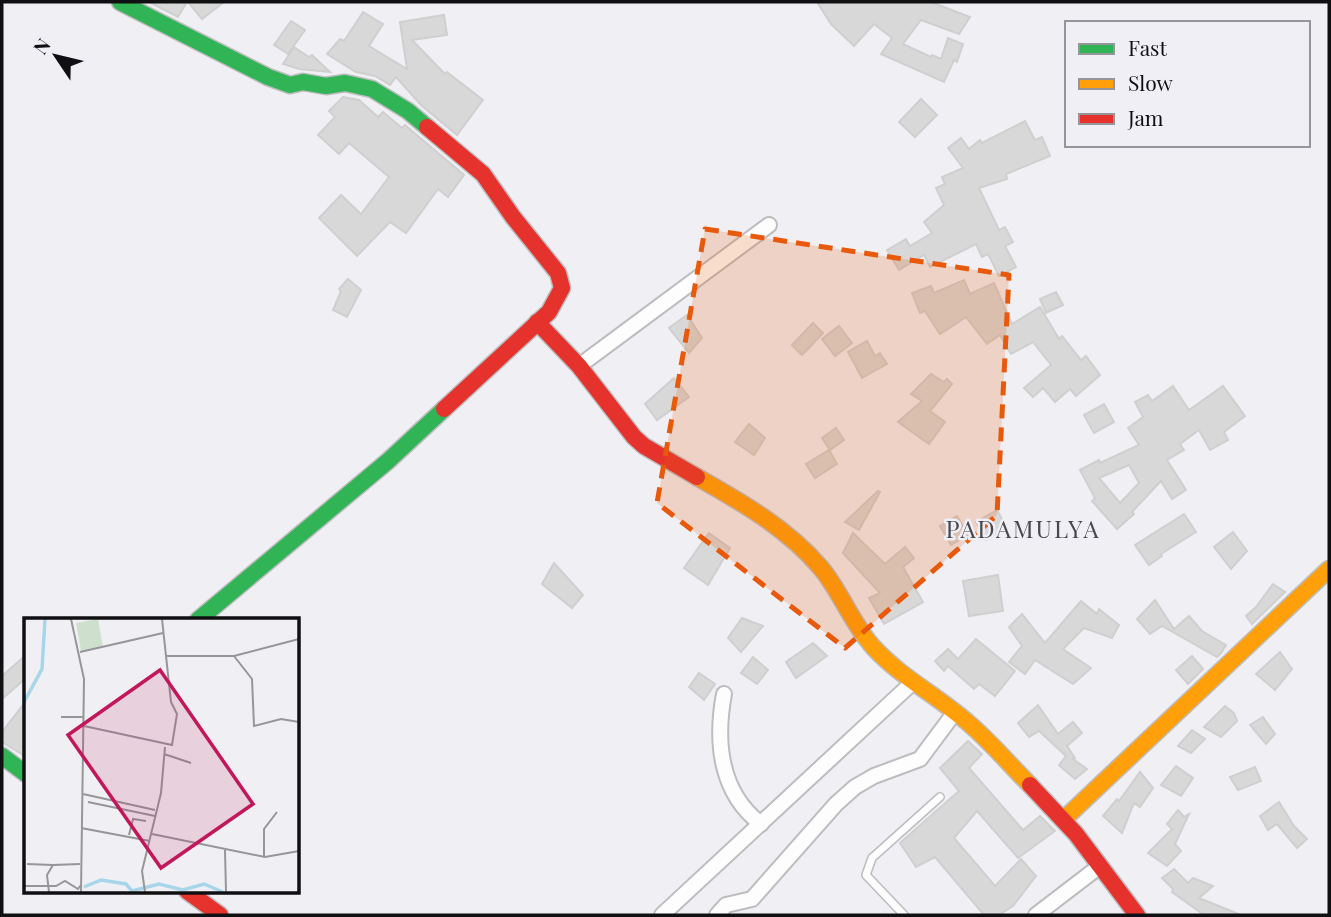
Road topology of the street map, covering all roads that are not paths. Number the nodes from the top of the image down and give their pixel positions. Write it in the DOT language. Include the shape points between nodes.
graph roads {
  1 [pos="120,2"];
  2 [pos="769,225"];
  3 [pos="537,322"];
  4 [pos="579,366"];
  5 [pos="1329,569"];
  6 [pos="200,618"];
  7 [pos="912,683"];
  8 [pos="724,694"];
  9 [pos="955,712"];
  10 [pos="2,756"];
  11 [pos="24,769"];
  12 [pos="940,797"];
  13 [pos="1063,820"];
  14 [pos="761,824"];
  15 [pos="1100,866"];
  16 [pos="188,892"];
  17 [pos="220,915"];
  18 [pos="662,915"];
  19 [pos="717,915"];
  20 [pos="904,915"];
  21 [pos="1036,915"];
  22 [pos="1137,915"];
  1 -- 3 [label="street" via="268,77 290,85 345,83 372,89 408,111 483,174 558,273 562,288 549,313"];
  2 -- 4 [label="street"];
  3 -- 4 [label="street"];
  3 -- 6 [label="street" via="388,461"];
  4 -- 7 [label="street" via="644,446 756,511 797,544 822,569 873,647"];
  5 -- 13 [label="street"];
  7 -- 9 [label="street"];
  7 -- 14 [label="street"];
  8 -- 14 [label="street" via="720,740 724,771 733,796"];
  9 -- 13 [label="street"];
  9 -- 19 [label="street" via="920,759 855,787 752,899 726,905"];
  10 -- 11 [label="street"];
  12 -- 20 [label="lane" via="872,858 866,876"];
  13 -- 15 [label="street"];
  14 -- 18 [label="street"];
  15 -- 21 [label="street"];
  15 -- 22 [label="street"];
  16 -- 17 [label="street"];
}
